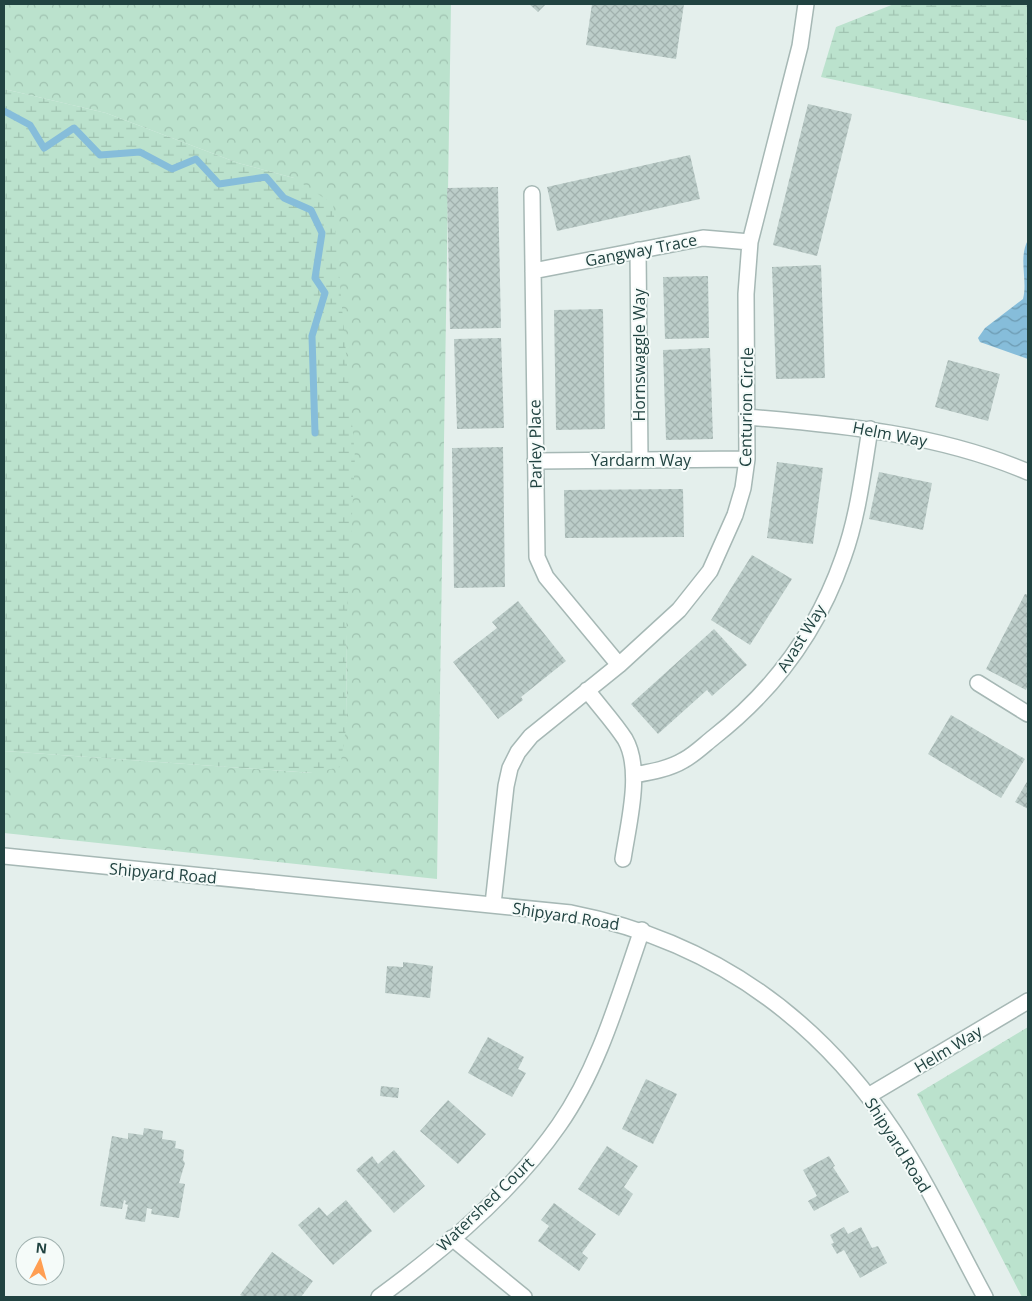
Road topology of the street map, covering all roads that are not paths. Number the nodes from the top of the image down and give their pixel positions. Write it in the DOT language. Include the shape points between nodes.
graph roads {
  1 [pos="806,4"];
  2 [pos="532,194"];
  3 [pos="750,242"];
  4 [pos="638,250"];
  5 [pos="533,271"];
  6 [pos="747,417"];
  7 [pos="870,429"];
  8 [pos="747,459"];
  9 [pos="640,460"];
  10 [pos="535,461"];
  11 [pos="1028,472"];
  12 [pos="619,665"];
  13 [pos="978,683"];
  14 [pos="587,690"];
  15 [pos="1028,714"];
  16 [pos="634,775"];
  17 [pos="4,856"];
  18 [pos="623,859"];
  19 [pos="493,904"];
  20 [pos="642,930"];
  21 [pos="1028,1001"];
  22 [pos="868,1096"];
  23 [pos="452,1238"];
  24 [pos="379,1297"];
  25 [pos="524,1297"];
  26 [pos="985,1297"];
  1 -- 3 [label="street, Centurion Circle" via="800,46"];
  2 -- 5 [label="street, Parley Place"];
  3 -- 4 [label="street, Gangway Trace" via="702,238"];
  3 -- 6 [label="street, Centurion Circle" via="746,294"];
  4 -- 5 [label="street, Gangway Trace"];
  4 -- 9 [label="street, Hornswaggle Way"];
  5 -- 10 [label="street, Parley Place"];
  6 -- 7 [label="street, Helm Way"];
  6 -- 8 [label="street, Centurion Circle"];
  7 -- 11 [label="street, Helm Way" via="944,446"];
  7 -- 16 [label="street, Avast Way" via="859,498 843,558 830,590 797,651 756,701 685,760 661,770"];
  8 -- 9 [label="street, Yardarm Way"];
  8 -- 12 [label="street, Centurion Circle" via="735,515 710,571 679,610"];
  9 -- 10 [label="street, Yardarm Way"];
  10 -- 12 [label="street, Parley Place" via="536,545 540,567"];
  12 -- 14 [label="street, Centurion Circle"];
  13 -- 15 [label="street"];
  14 -- 16 [label="street" via="625,739 632,756"];
  14 -- 19 [label="street, Centurion Circle" via="531,736 510,768"];
  16 -- 18 [label="street"];
  17 -- 19 [label="street, Shipyard Road"];
  19 -- 20 [label="street, Shipyard Road" via="607,920"];
  20 -- 22 [label="street, Shipyard Road" via="707,959 750,983 818,1039"];
  20 -- 23 [label="street, Watershed Court" via="590,1069 560,1124 522,1173"];
  21 -- 22 [label="street, Helm Way"];
  22 -- 26 [label="street, Shipyard Road" via="914,1166"];
  23 -- 24 [label="street, Watershed Court" via="418,1269"];
  23 -- 25 [label="street"];
}
